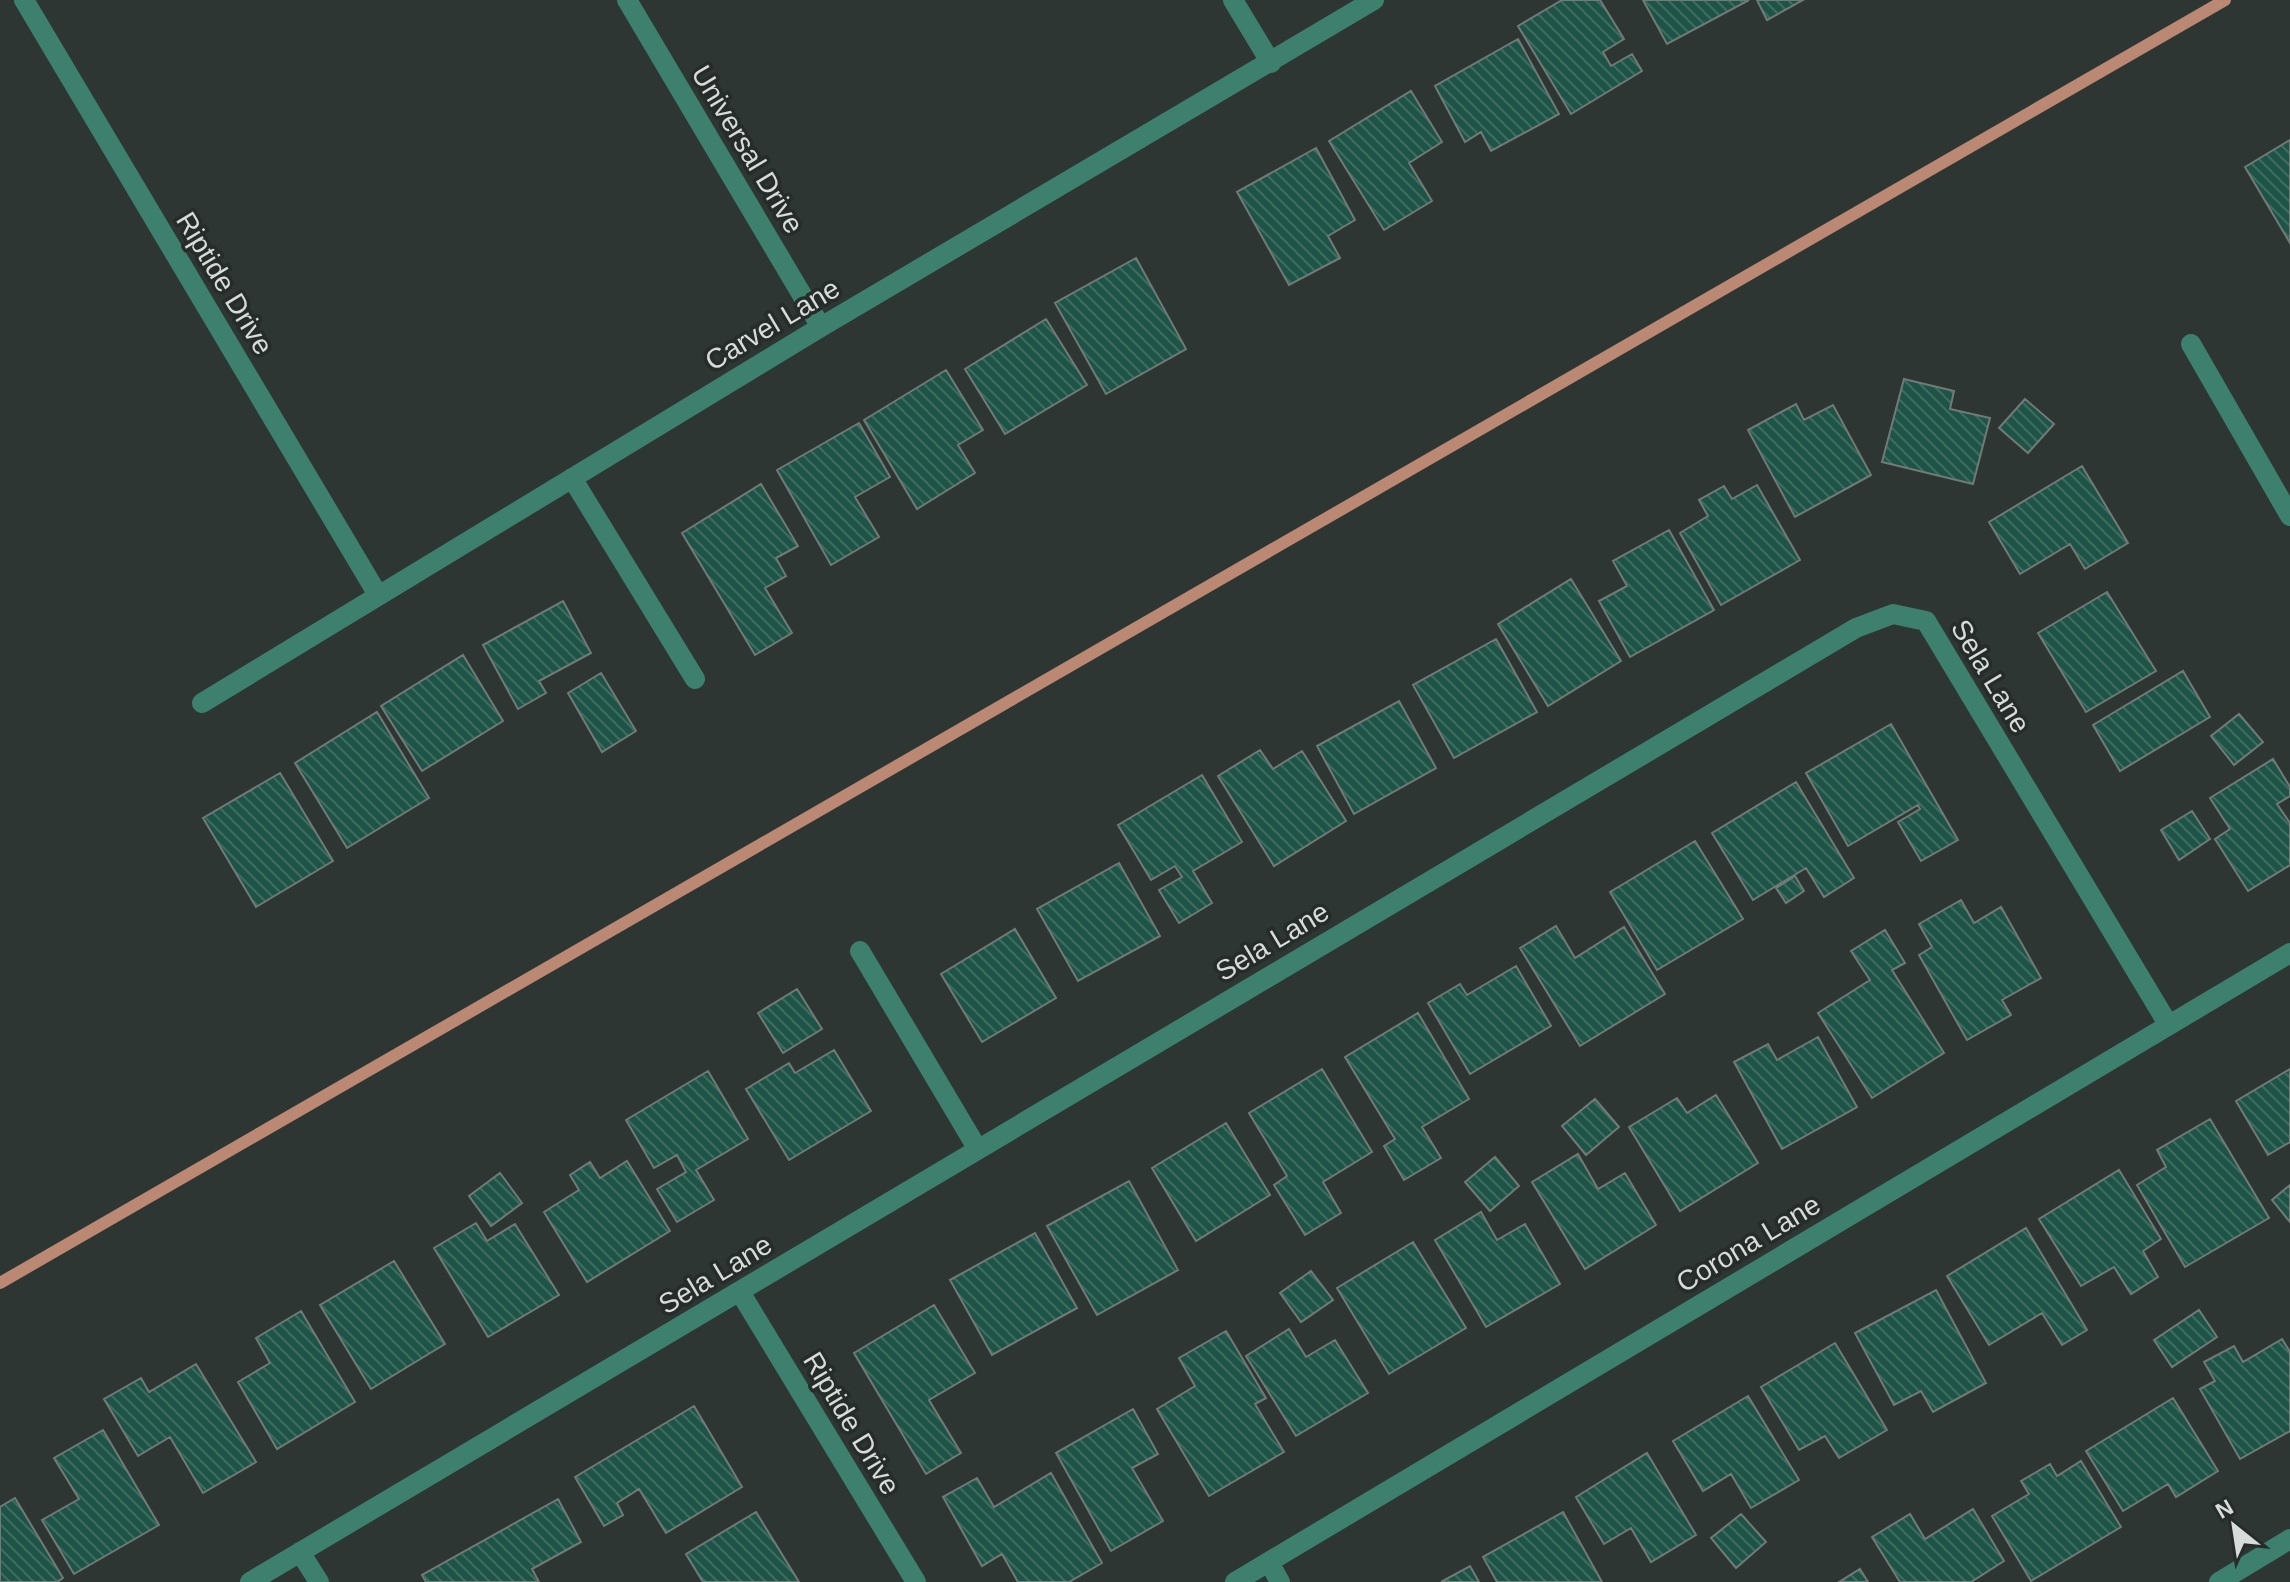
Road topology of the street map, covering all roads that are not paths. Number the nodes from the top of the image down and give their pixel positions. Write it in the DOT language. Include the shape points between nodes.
graph roads {
  1 [pos="24,0"];
  2 [pos="627,0"];
  3 [pos="1233,0"];
  4 [pos="1374,0"];
  5 [pos="1271,63"];
  6 [pos="821,327"];
  7 [pos="2191,344"];
  8 [pos="572,478"];
  9 [pos="2290,516"];
  10 [pos="378,595"];
  11 [pos="695,679"];
  12 [pos="202,703"];
  13 [pos="860,951"];
  14 [pos="2290,953"];
  15 [pos="2168,1024"];
  16 [pos="977,1148"];
  17 [pos="740,1292"];
  18 [pos="2290,1539"];
  19 [pos="300,1552"];
  20 [pos="1269,1562"];
  21 [pos="250,1582"];
  22 [pos="319,1582"];
  23 [pos="916,1582"];
  24 [pos="1235,1582"];
  25 [pos="1280,1582"];
  26 [pos="2219,1582"];
  1 -- 10 [label="street, Riptide Drive"];
  2 -- 6 [label="street, Universal Drive"];
  3 -- 5 [label="street"];
  4 -- 5 [label="street, Carvel Lane"];
  5 -- 6 [label="street, Carvel Lane"];
  6 -- 8 [label="street, Carvel Lane"];
  7 -- 9 [label="street"];
  8 -- 10 [label="street, Carvel Lane"];
  8 -- 11 [label="street"];
  10 -- 12 [label="street, Carvel Lane"];
  13 -- 16 [label="street"];
  14 -- 15 [label="street, Corona Lane"];
  15 -- 16 [label="street, Sela Lane" via="1926,621 1893,614 1856,628"];
  15 -- 20 [label="street, Corona Lane"];
  16 -- 17 [label="street, Sela Lane"];
  17 -- 19 [label="street, Sela Lane"];
  17 -- 23 [label="street, Riptide Drive"];
  18 -- 26 [label="street"];
  19 -- 21 [label="street, Sela Lane"];
  19 -- 22 [label="street"];
  20 -- 24 [label="street, Corona Lane"];
  20 -- 25 [label="street"];
}
